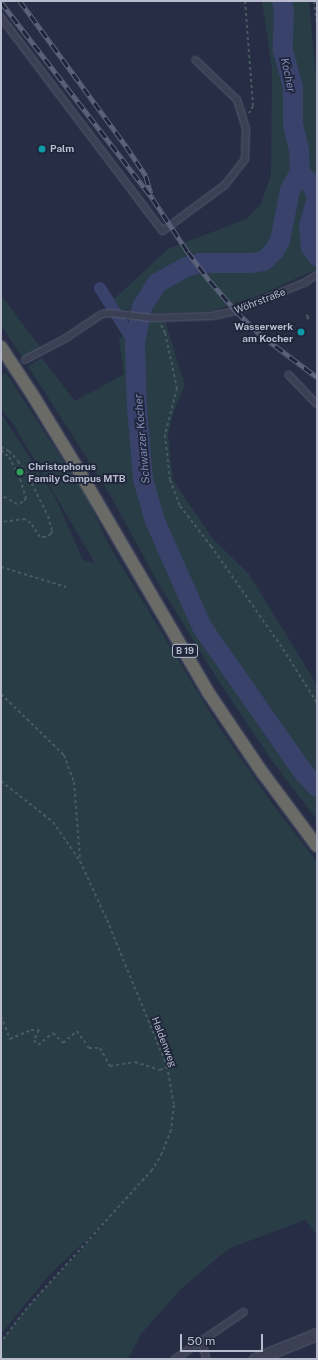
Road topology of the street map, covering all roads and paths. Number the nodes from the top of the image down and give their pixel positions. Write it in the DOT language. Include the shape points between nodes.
graph roads {
  1 [pos="245,1"];
  2 [pos="314,1"];
  3 [pos="1,16"];
  4 [pos="317,27"];
  5 [pos="196,61"];
  6 [pos="245,122"];
  7 [pos="317,275"];
  8 [pos="306,315"];
  9 [pos="158,318"];
  10 [pos="307,319"];
  11 [pos="1,347"];
  12 [pos="26,360"];
  13 [pos="290,375"];
  14 [pos="317,404"];
  15 [pos="1,448"];
  16 [pos="1,495"];
  17 [pos="1,522"];
  18 [pos="1,567"];
  19 [pos="66,587"];
  20 [pos="1,694"];
  21 [pos="317,702"];
  22 [pos="1,781"];
  23 [pos="317,846"];
  24 [pos="80,860"];
  25 [pos="1,1016"];
  26 [pos="167,1066"];
  27 [pos="244,1312"];
  28 [pos="317,1334"];
  29 [pos="1,1342"];
  30 [pos="202,1342"];
  31 [pos="175,1359"];
  32 [pos="206,1359"];
  33 [pos="255,1359"];
  1 -- 6 [label="path" via="252,106"];
  2 -- 4 [label="path"];
  3 -- 6 [label="lane" via="163,231 225,185 245,159"];
  5 -- 6 [label="lane" via="237,100"];
  7 -- 9 [label="lane, Wöhrstraße" via="236,311 212,316"];
  8 -- 10 [label="path" via="309,317"];
  9 -- 12 [label="lane, Wöhrstraße" via="102,314"];
  9 -- 21 [label="path" via="165,333 177,388 165,435 170,480 180,506 283,649"];
  11 -- 23 [label="highway, B 19" via="61,441 210,695 262,772"];
  13 -- 14 [label="lane"];
  15 -- 16 [label="path" via="9,457 20,479 26,498 17,504"];
  15 -- 17 [label="path" via="9,451 25,472 48,516 52,531 45,537 40,537 31,523 25,519"];
  18 -- 19 [label="path"];
  20 -- 24 [label="path" via="64,755 74,782"];
  22 -- 24 [label="path, Haldenweg" via="53,822"];
  24 -- 26 [label="path, Haldenweg"];
  25 -- 26 [label="path" via="10,1039 32,1030 39,1030 34,1040 38,1046 53,1033 63,1042 77,1031 89,1048 100,1048 110,1066 135,1062 160,1070"];
  26 -- 29 [label="path, Haldenweg" via="174,1106 171,1130 152,1170 27,1308"];
  27 -- 30 [label="lane"];
  28 -- 33 [label="street"];
  30 -- 31 [label="lane"];
  30 -- 32 [label="lane"];
}
